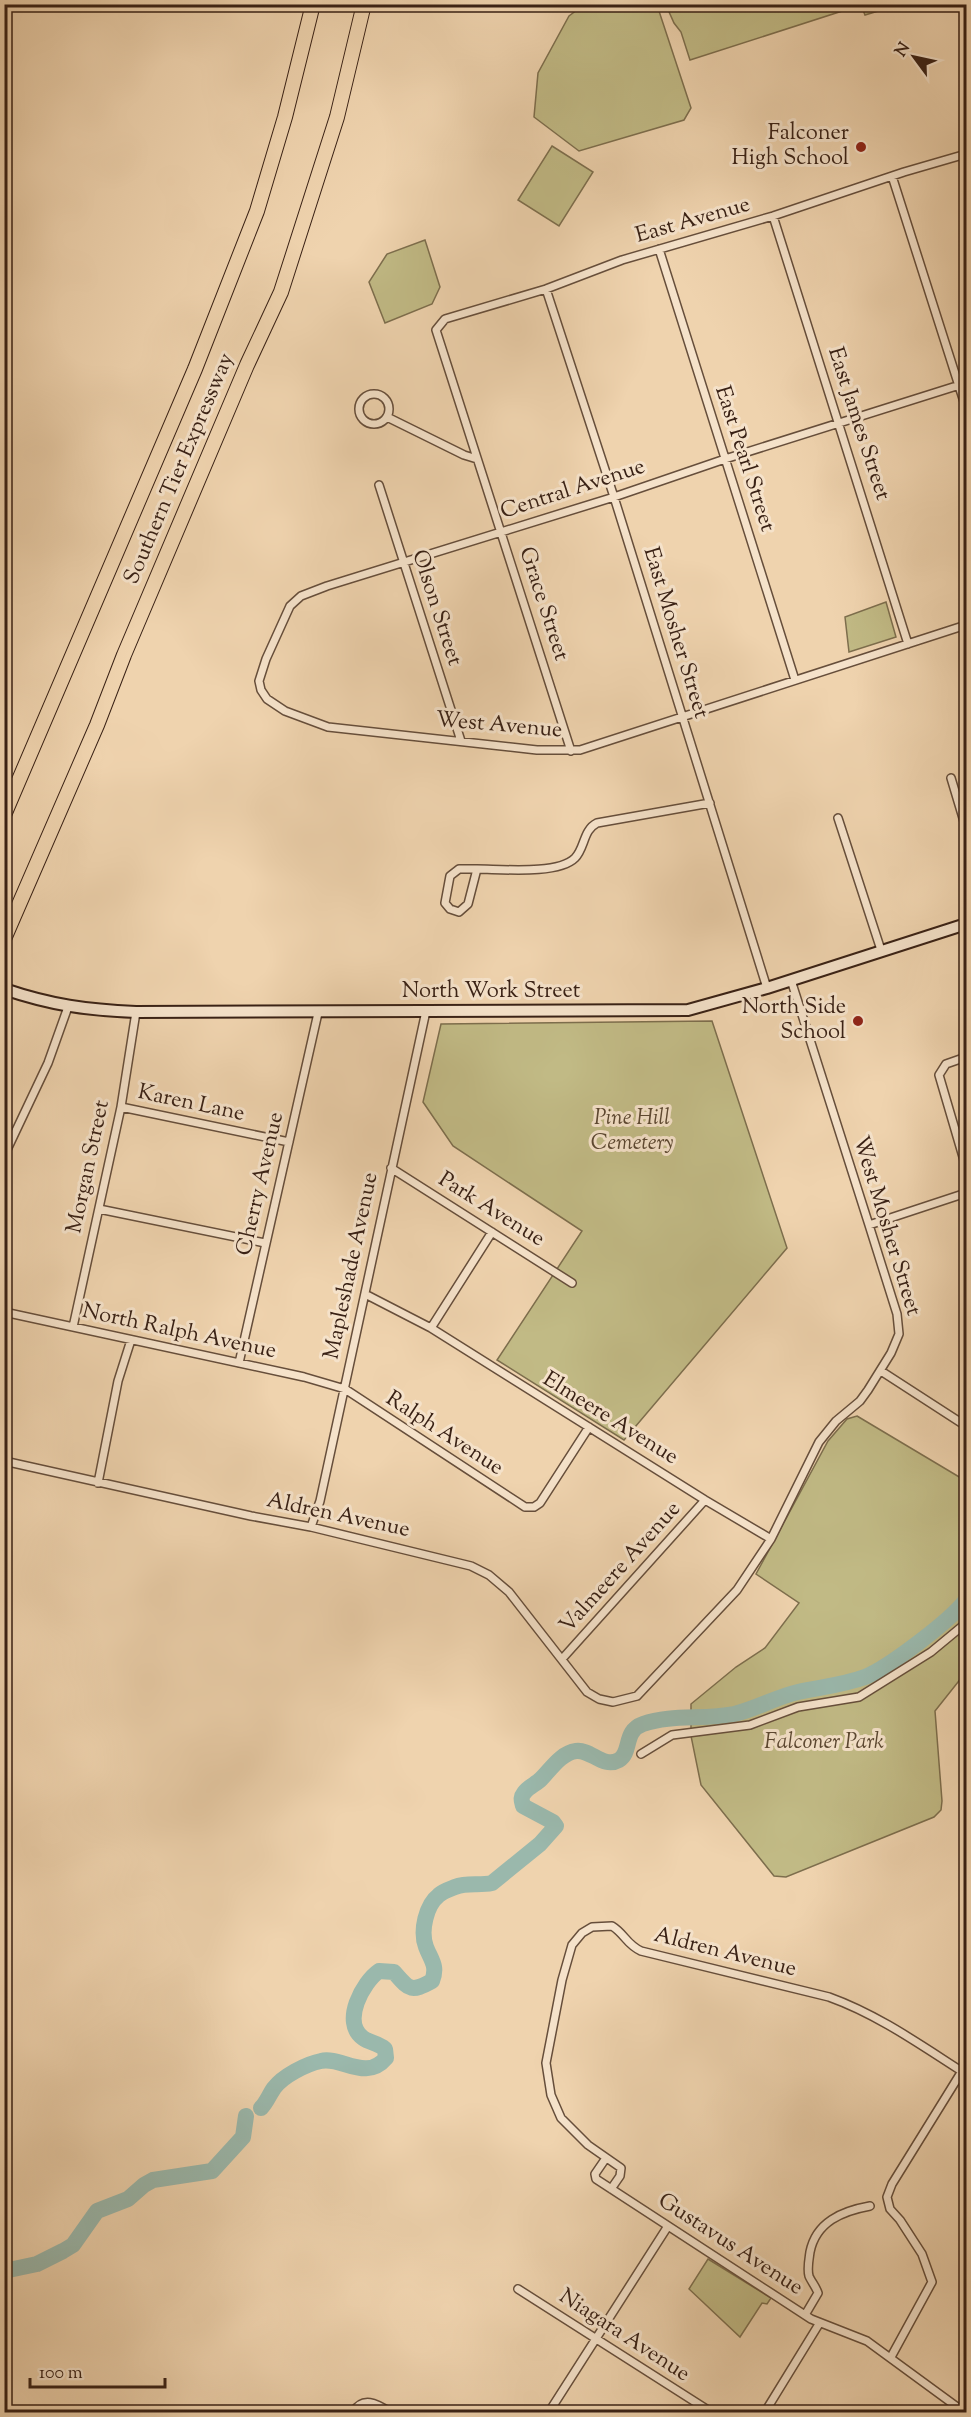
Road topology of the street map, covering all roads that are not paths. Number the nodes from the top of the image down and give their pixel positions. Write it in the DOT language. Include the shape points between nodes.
graph roads {
  1 [pos="313,4"];
  2 [pos="364,4"];
  3 [pos="966,154"];
  4 [pos="892,176"];
  5 [pos="773,216"];
  6 [pos="658,249"];
  7 [pos="546,289"];
  8 [pos="436,330"];
  9 [pos="963,384"];
  10 [pos="966,408"];
  11 [pos="387,417"];
  12 [pos="839,422"];
  13 [pos="477,459"];
  14 [pos="725,459"];
  15 [pos="379,485"];
  16 [pos="614,497"];
  17 [pos="501,533"];
  18 [pos="402,563"];
  19 [pos="966,625"];
  20 [pos="908,644"];
  21 [pos="795,680"];
  22 [pos="267,699"];
  23 [pos="682,717"];
  24 [pos="461,741"];
  25 [pos="571,751"];
  26 [pos="951,778"];
  27 [pos="710,803"];
  28 [pos="4,815"];
  29 [pos="838,818"];
  30 [pos="966,828"];
  31 [pos="477,869"];
  32 [pos="966,924"];
  33 [pos="4,939"];
  34 [pos="881,950"];
  35 [pos="791,980"];
  36 [pos="767,988"];
  37 [pos="4,989"];
  38 [pos="68,1007"];
  39 [pos="426,1011"];
  40 [pos="136,1012"];
  41 [pos="318,1013"];
  42 [pos="966,1057"];
  43 [pos="121,1107"];
  44 [pos="289,1142"];
  45 [pos="4,1156"];
  46 [pos="966,1167"];
  47 [pos="391,1168"];
  48 [pos="966,1193"];
  49 [pos="99,1209"];
  50 [pos="869,1225"];
  51 [pos="492,1232"];
  52 [pos="266,1243"];
  53 [pos="572,1283"];
  54 [pos="365,1293"];
  55 [pos="4,1312"];
  56 [pos="73,1327"];
  57 [pos="431,1328"];
  58 [pos="131,1340"];
  59 [pos="239,1363"];
  60 [pos="881,1371"];
  61 [pos="345,1389"];
  62 [pos="966,1426"];
  63 [pos="589,1427"];
  64 [pos="4,1461"];
  65 [pos="98,1483"];
  66 [pos="705,1500"];
  67 [pos="311,1527"];
  68 [pos="771,1539"];
  69 [pos="966,1623"];
  70 [pos="562,1659"];
  71 [pos="609,1702"];
  72 [pos="641,1754"];
  73 [pos="964,2073"];
  74 [pos="606,2158"];
  75 [pos="612,2190"];
  76 [pos="870,2206"];
  77 [pos="668,2226"];
  78 [pos="518,2289"];
  79 [pos="805,2315"];
  80 [pos="819,2324"];
  81 [pos="597,2340"];
  82 [pos="891,2357"];
  83 [pos="353,2412"];
  84 [pos="390,2412"];
  85 [pos="549,2412"];
  86 [pos="711,2412"];
  87 [pos="765,2412"];
  88 [pos="964,2412"];
  1 -- 28 [label="highway, Southern Tier Expressway" via="257,211 195,369"];
  2 -- 33 [label="highway, Southern Tier Expressway" via="337,117 281,292"];
  3 -- 4 [label="street, East Avenue"];
  4 -- 5 [label="street, East Avenue"];
  4 -- 9 [label="street"];
  5 -- 6 [label="street, East Avenue"];
  5 -- 12 [label="street, East James Street"];
  6 -- 7 [label="street, East Avenue"];
  6 -- 14 [label="street, East Pearl Street"];
  7 -- 8 [label="street, East Avenue" via="445,319"];
  7 -- 16 [label="street, East Mosher Street"];
  8 -- 13 [label="street, Grace Street"];
  9 -- 10 [label="street"];
  9 -- 12 [label="street, Central Avenue"];
  11 -- 11 [label="street" via="370,423 361,416 360,404 367,395 378,394 389,407"];
  11 -- 13 [label="street"];
  12 -- 14 [label="street, Central Avenue"];
  12 -- 20 [label="street, East James Street"];
  13 -- 17 [label="street, Grace Street"];
  14 -- 16 [label="street, Central Avenue"];
  14 -- 21 [label="street, East Pearl Street"];
  15 -- 18 [label="street, Olson Street"];
  16 -- 17 [label="street, Central Avenue"];
  16 -- 23 [label="street, East Mosher Street"];
  17 -- 18 [label="street, Central Avenue"];
  17 -- 25 [label="street, Grace Street"];
  18 -- 22 [label="street, Central Avenue" via="327,586 301,596 290,606 259,681"];
  18 -- 24 [label="street, Olson Street"];
  19 -- 20 [label="street, West Avenue"];
  20 -- 21 [label="street, West Avenue"];
  21 -- 23 [label="street, West Avenue"];
  22 -- 24 [label="street, West Avenue" via="285,711 328,727"];
  23 -- 25 [label="street, West Avenue"];
  23 -- 27 [label="street, East Mosher Street"];
  24 -- 25 [label="street, West Avenue"];
  26 -- 30 [label="street"];
  27 -- 31 [label="street" via="597,823 591,826 577,856 561,866"];
  27 -- 36 [label="street, East Mosher Street"];
  29 -- 34 [label="street"];
  31 -- 31 [label="street" via="459,869 450,876 447,906 459,912 464,909"];
  32 -- 34 [label="street, North Work Street"];
  34 -- 35 [label="street, North Work Street"];
  35 -- 36 [label="street, North Work Street"];
  35 -- 50 [label="street, West Mosher Street"];
  36 -- 39 [label="street, North Work Street" via="688,1010"];
  37 -- 38 [label="street, North Work Street"];
  38 -- 40 [label="street, North Work Street"];
  38 -- 45 [label="street" via="48,1063"];
  39 -- 41 [label="street, North Work Street"];
  39 -- 47 [label="street, Mapleshade Avenue"];
  40 -- 41 [label="street, North Work Street"];
  40 -- 43 [label="street, Morgan Street"];
  41 -- 44 [label="street, Cherry Avenue"];
  42 -- 46 [label="street" via="946,1064 939,1075"];
  43 -- 44 [label="street, Karen Lane"];
  43 -- 49 [label="street, Morgan Street"];
  44 -- 52 [label="street, Cherry Avenue"];
  47 -- 51 [label="street, Park Avenue"];
  47 -- 54 [label="street, Mapleshade Avenue"];
  48 -- 50 [label="street"];
  49 -- 52 [label="street"];
  49 -- 56 [label="street, Morgan Street"];
  50 -- 60 [label="street, West Mosher Street" via="899,1324 896,1343"];
  51 -- 53 [label="street, Park Avenue"];
  51 -- 57 [label="street"];
  52 -- 59 [label="street, Cherry Avenue"];
  54 -- 57 [label="street, Elmeere Avenue"];
  54 -- 61 [label="street, Mapleshade Avenue"];
  55 -- 56 [label="street, North Ralph Avenue"];
  56 -- 58 [label="street, North Ralph Avenue"];
  57 -- 63 [label="street, Elmeere Avenue"];
  58 -- 59 [label="street, North Ralph Avenue"];
  58 -- 65 [label="street" via="118,1381"];
  59 -- 61 [label="street, North Ralph Avenue"];
  60 -- 62 [label="street"];
  60 -- 68 [label="street, West Mosher Street" via="860,1401 819,1442"];
  61 -- 63 [label="street, Ralph Avenue" via="525,1507 540,1503"];
  61 -- 67 [label="street, Mapleshade Avenue"];
  63 -- 66 [label="street, Elmeere Avenue"];
  64 -- 65 [label="street, Aldren Avenue"];
  65 -- 67 [label="street, Aldren Avenue"];
  66 -- 68 [label="street, Elmeere Avenue"];
  66 -- 70 [label="street, Valmeere Avenue"];
  67 -- 70 [label="street, Aldren Avenue" via="471,1566 489,1575 509,1592"];
  68 -- 71 [label="street, West Mosher Street" via="745,1581 644,1690 628,1700"];
  69 -- 72 [label="street" via="932,1652 859,1697 798,1707 750,1725 672,1735"];
  70 -- 71 [label="street, Aldren Avenue" via="588,1692"];
  73 -- 74 [label="street, Aldren Avenue" via="851,2005 641,1951 612,1926 591,1927 576,1939 568,1954 546,2063 551,2095 561,2118"];
  73 -- 82 [label="street" via="887,2197 890,2209 922,2254 932,2282"];
  74 -- 75 [label="street, Aldren Avenue" via="621,2170"];
  74 -- 75 [label="street, Gustavus Avenue" via="594,2177"];
  75 -- 77 [label="street, Gustavus Avenue"];
  76 -- 79 [label="street" via="839,2213 813,2239 809,2276 818,2293"];
  77 -- 79 [label="street, Gustavus Avenue"];
  77 -- 81 [label="street"];
  78 -- 81 [label="street, Niagara Avenue"];
  79 -- 80 [label="street, Gustavus Avenue"];
  80 -- 82 [label="street, Gustavus Avenue" via="853,2334"];
  80 -- 87 [label="street"];
  81 -- 85 [label="street"];
  81 -- 86 [label="street, Niagara Avenue"];
  82 -- 88 [label="street, Gustavus Avenue"];
  83 -- 84 [label="street" via="366,2402"];
}
